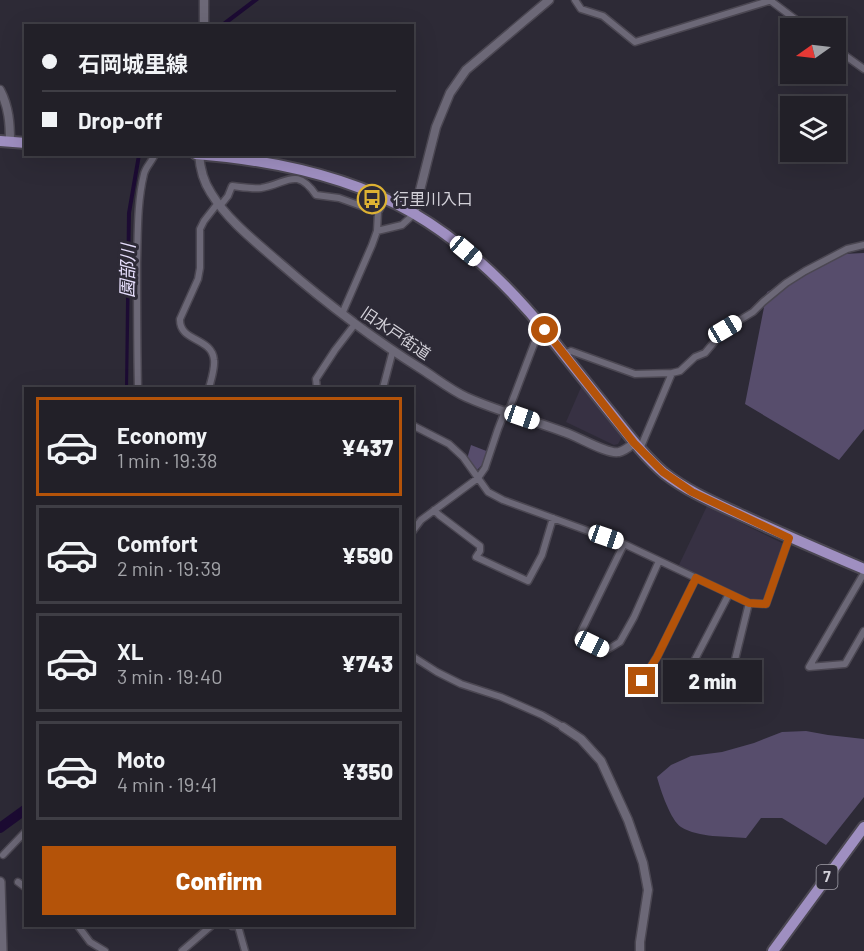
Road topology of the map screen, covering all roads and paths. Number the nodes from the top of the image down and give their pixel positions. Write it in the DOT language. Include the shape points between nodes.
graph roads {
  1 [pos="204,0"];
  2 [pos="549,0"];
  3 [pos="575,0"];
  4 [pos="772,0"];
  5 [pos="794,18"];
  6 [pos="204,24"];
  7 [pos="846,56"];
  8 [pos="864,69"];
  9 [pos="0,90"];
  10 [pos="5,142"];
  11 [pos="24,143"];
  12 [pos="154,156"];
  13 [pos="198,156"];
  14 [pos="208,156"];
  15 [pos="385,199"];
  16 [pos="219,204"];
  17 [pos="378,212"];
  18 [pos="414,213"];
  19 [pos="377,231"];
  20 [pos="864,245"];
  21 [pos="342,314"];
  22 [pos="355,324"];
  23 [pos="545,330"];
  24 [pos="393,350"];
  25 [pos="564,354"];
  26 [pos="672,373"];
  27 [pos="138,387"];
  28 [pos="209,387"];
  29 [pos="316,387"];
  30 [pos="383,387"];
  31 [pos="505,411"];
  32 [pos="414,426"];
  33 [pos="637,446"];
  34 [pos="478,478"];
  35 [pos="434,510"];
  36 [pos="553,518"];
  37 [pos="414,529"];
  38 [pos="789,538"];
  39 [pos="624,544"];
  40 [pos="659,561"];
  41 [pos="864,571"];
  42 [pos="696,578"];
  43 [pos="729,594"];
  44 [pos="749,603"];
  45 [pos="864,631"];
  46 [pos="414,657"];
  47 [pos="642,681"];
  48 [pos="563,727"];
  49 [pos="864,827"];
  50 [pos="24,833"];
  51 [pos="3,855"];
  52 [pos="0,882"];
  53 [pos="18,882"];
  54 [pos="24,886"];
  55 [pos="79,927"];
  56 [pos="210,927"];
  57 [pos="238,927"];
  58 [pos="2,951"];
  59 [pos="105,951"];
  60 [pos="182,951"];
  61 [pos="245,951"];
  62 [pos="640,951"];
  63 [pos="773,951"];
  1 -- 6 [label="street"];
  2 -- 18 [label="street" via="466,70 450,93 436,127"];
  3 -- 4 [label="street" via="581,9 603,16 635,42"];
  4 -- 5 [label="street"];
  7 -- 8 [label="street"];
  9 -- 10 [label="street" via="9,116"];
  10 -- 11 [label="main road"];
  12 -- 27 [label="street" via="144,174 139,207"];
  13 -- 16 [label="street, 旧水戸街道" via="204,180"];
  14 -- 15 [label="main road" via="303,171"];
  15 -- 17 [label="street"];
  15 -- 18 [label="main road"];
  16 -- 17 [label="street" via="232,186 262,188 297,178 316,195 339,198"];
  16 -- 21 [label="street, 旧水戸街道" via="259,244"];
  16 -- 28 [label="street" via="200,230 198,279 180,319 184,332 212,352 215,361"];
  17 -- 19 [label="street"];
  18 -- 19 [label="street" via="402,225"];
  18 -- 23 [label="main road" via="485,266"];
  19 -- 21 [label="street"];
  20 -- 26 [label="street" via="847,249 786,283 753,312 725,329 705,353"];
  21 -- 22 [label="street, 旧水戸街道"];
  22 -- 24 [label="street, 旧水戸街道"];
  22 -- 29 [label="street" via="316,379"];
  23 -- 25 [label="main road"];
  23 -- 31 [label="street" via="534,344"];
  24 -- 30 [label="street"];
  24 -- 31 [label="street, 旧水戸街道" via="465,396"];
  25 -- 26 [label="street" via="571,351 635,374"];
  25 -- 33 [label="main road"];
  26 -- 33 [label="street"];
  31 -- 33 [label="street, 旧水戸街道" via="607,451 617,453"];
  31 -- 34 [label="street"];
  32 -- 34 [label="street" via="449,444"];
  33 -- 38 [label="main road" via="684,488"];
  34 -- 35 [label="street"];
  34 -- 36 [label="street" via="488,492"];
  35 -- 36 [label="street" via="480,546 476,557 528,582 542,555"];
  35 -- 37 [label="street"];
  36 -- 39 [label="street"];
  38 -- 41 [label="main road"];
  38 -- 44 [label="street" via="766,604"];
  39 -- 40 [label="street"];
  39 -- 40 [label="street" via="578,638 605,651 620,642"];
  40 -- 42 [label="street"];
  41 -- 45 [label="street" via="808,667 844,664"];
  42 -- 43 [label="street"];
  42 -- 47 [label="street"];
  43 -- 44 [label="street"];
  43 -- 44 [label="street" via="678,693 729,684"];
  46 -- 48 [label="street" via="461,684 501,697"];
  48 -- 62 [label="street" via="581,739 601,761 643,863 648,890"];
  49 -- 63 [label="main road, 7"];
  50 -- 51 [label="street"];
  52 -- 58 [label="main road"];
  53 -- 54 [label="street"];
  55 -- 59 [label="street" via="90,942"];
  56 -- 60 [label="street"];
  57 -- 61 [label="street"];
}
